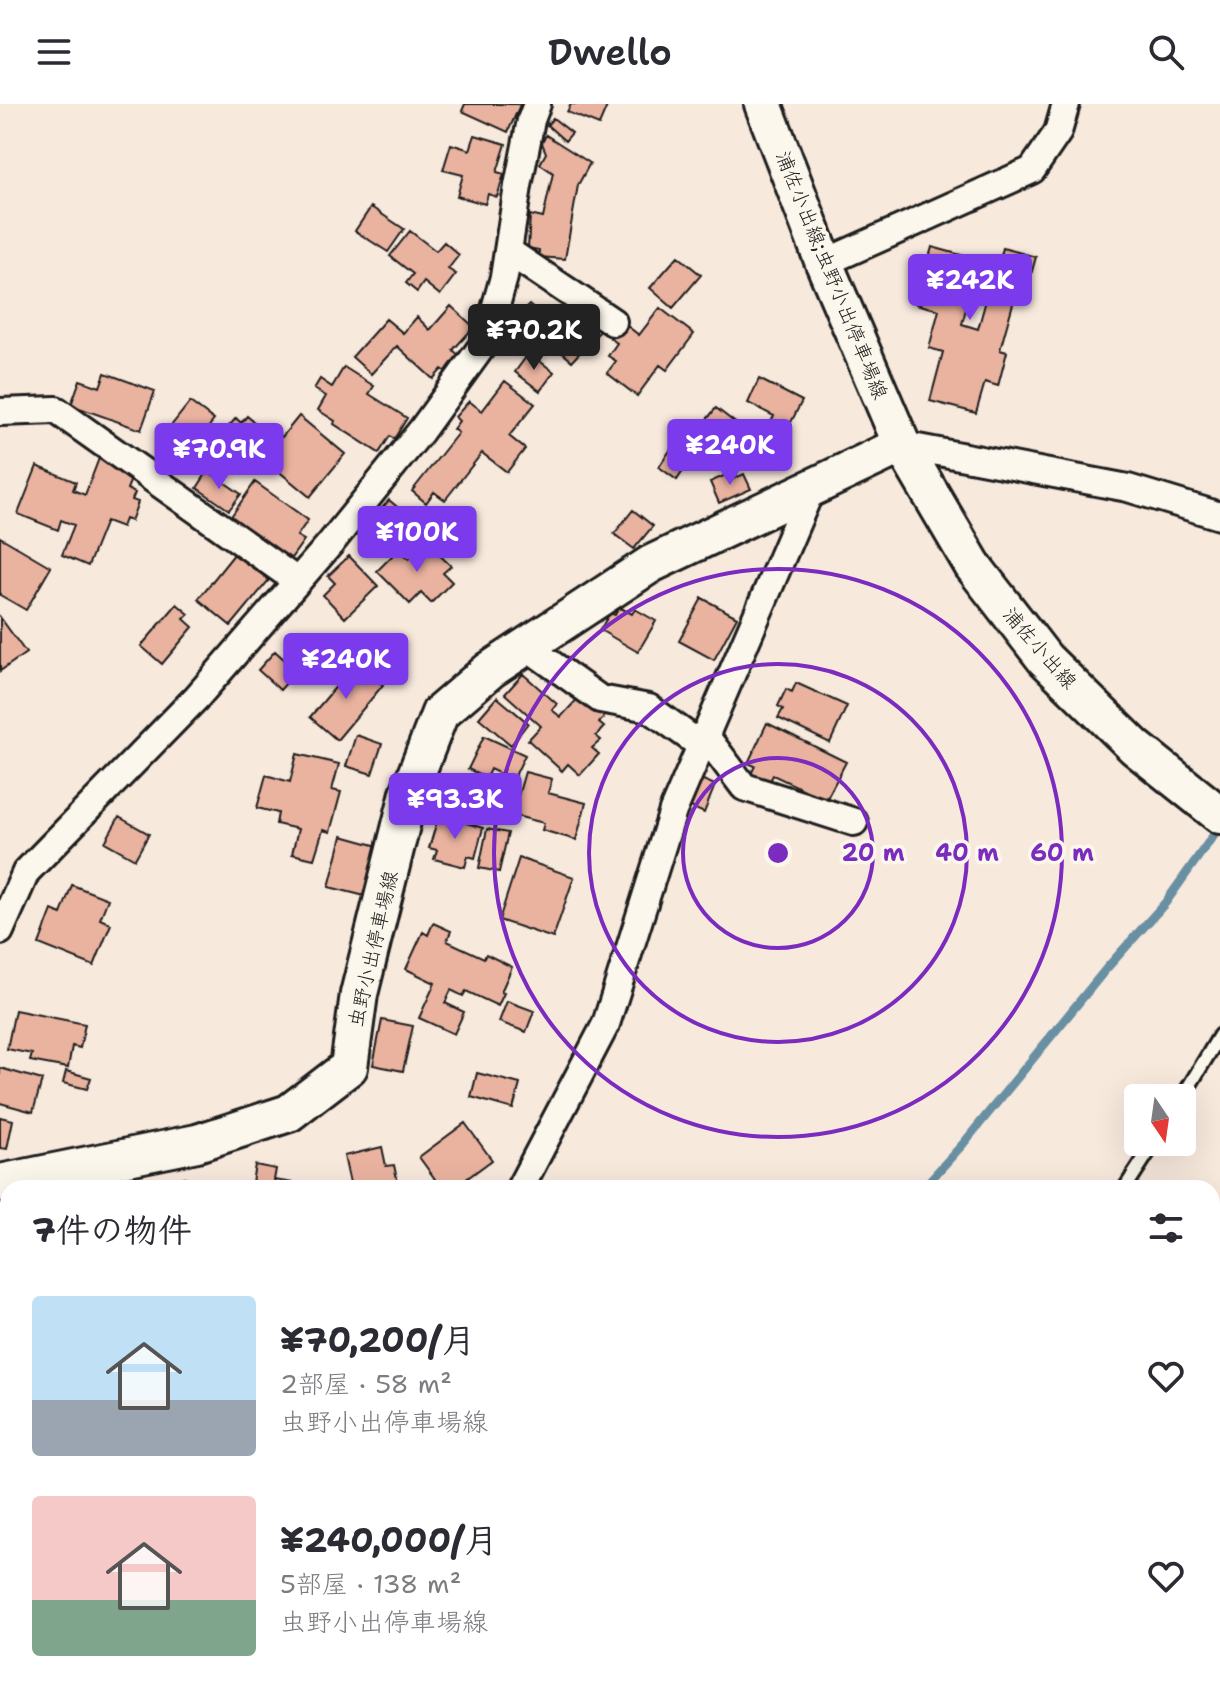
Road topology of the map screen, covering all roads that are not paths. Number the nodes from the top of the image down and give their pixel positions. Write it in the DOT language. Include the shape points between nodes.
graph roads {
  1 [pos="537,104"];
  2 [pos="763,104"];
  3 [pos="1066,104"];
  4 [pos="508,251"];
  5 [pos="824,263"];
  6 [pos="613,322"];
  7 [pos="0,412"];
  8 [pos="902,445"];
  9 [pos="812,487"];
  10 [pos="1220,516"];
  11 [pos="297,581"];
  12 [pos="526,646"];
  13 [pos="702,739"];
  14 [pos="1220,815"];
  15 [pos="854,822"];
  16 [pos="0,931"];
  17 [pos="1220,1035"];
  18 [pos="1190,1084"];
  19 [pos="1146,1156"];
  20 [pos="15,1180"];
  21 [pos="524,1180"];
  22 [pos="1130,1180"];
  1 -- 4 [label="street"];
  2 -- 5 [label="main road, 浦佐小出線;虫野小出停車場線"];
  3 -- 5 [label="street" via="1058,132 1032,170"];
  4 -- 6 [label="street"];
  4 -- 11 [label="street" via="486,341 421,431"];
  5 -- 8 [label="main road, 浦佐小出線;虫野小出停車場線"];
  7 -- 11 [label="street" via="56,410"];
  8 -- 9 [label="main road, 虫野小出停車場線"];
  8 -- 10 [label="street" via="1128,488"];
  8 -- 14 [label="main road, 浦佐小出線" via="973,566 1045,659 1135,747"];
  9 -- 12 [label="main road, 虫野小出停車場線" via="651,564"];
  9 -- 13 [label="street"];
  11 -- 16 [label="street" via="197,697 26,872"];
  12 -- 13 [label="street" via="600,699 649,708"];
  12 -- 20 [label="main road, 虫野小出停車場線" via="440,713 409,793 359,994 349,1067 289,1113 197,1143"];
  13 -- 15 [label="street" via="744,787"];
  13 -- 21 [label="street" via="673,811 606,1024"];
  17 -- 18 [label="lane"];
  19 -- 22 [label="lane"];
}
